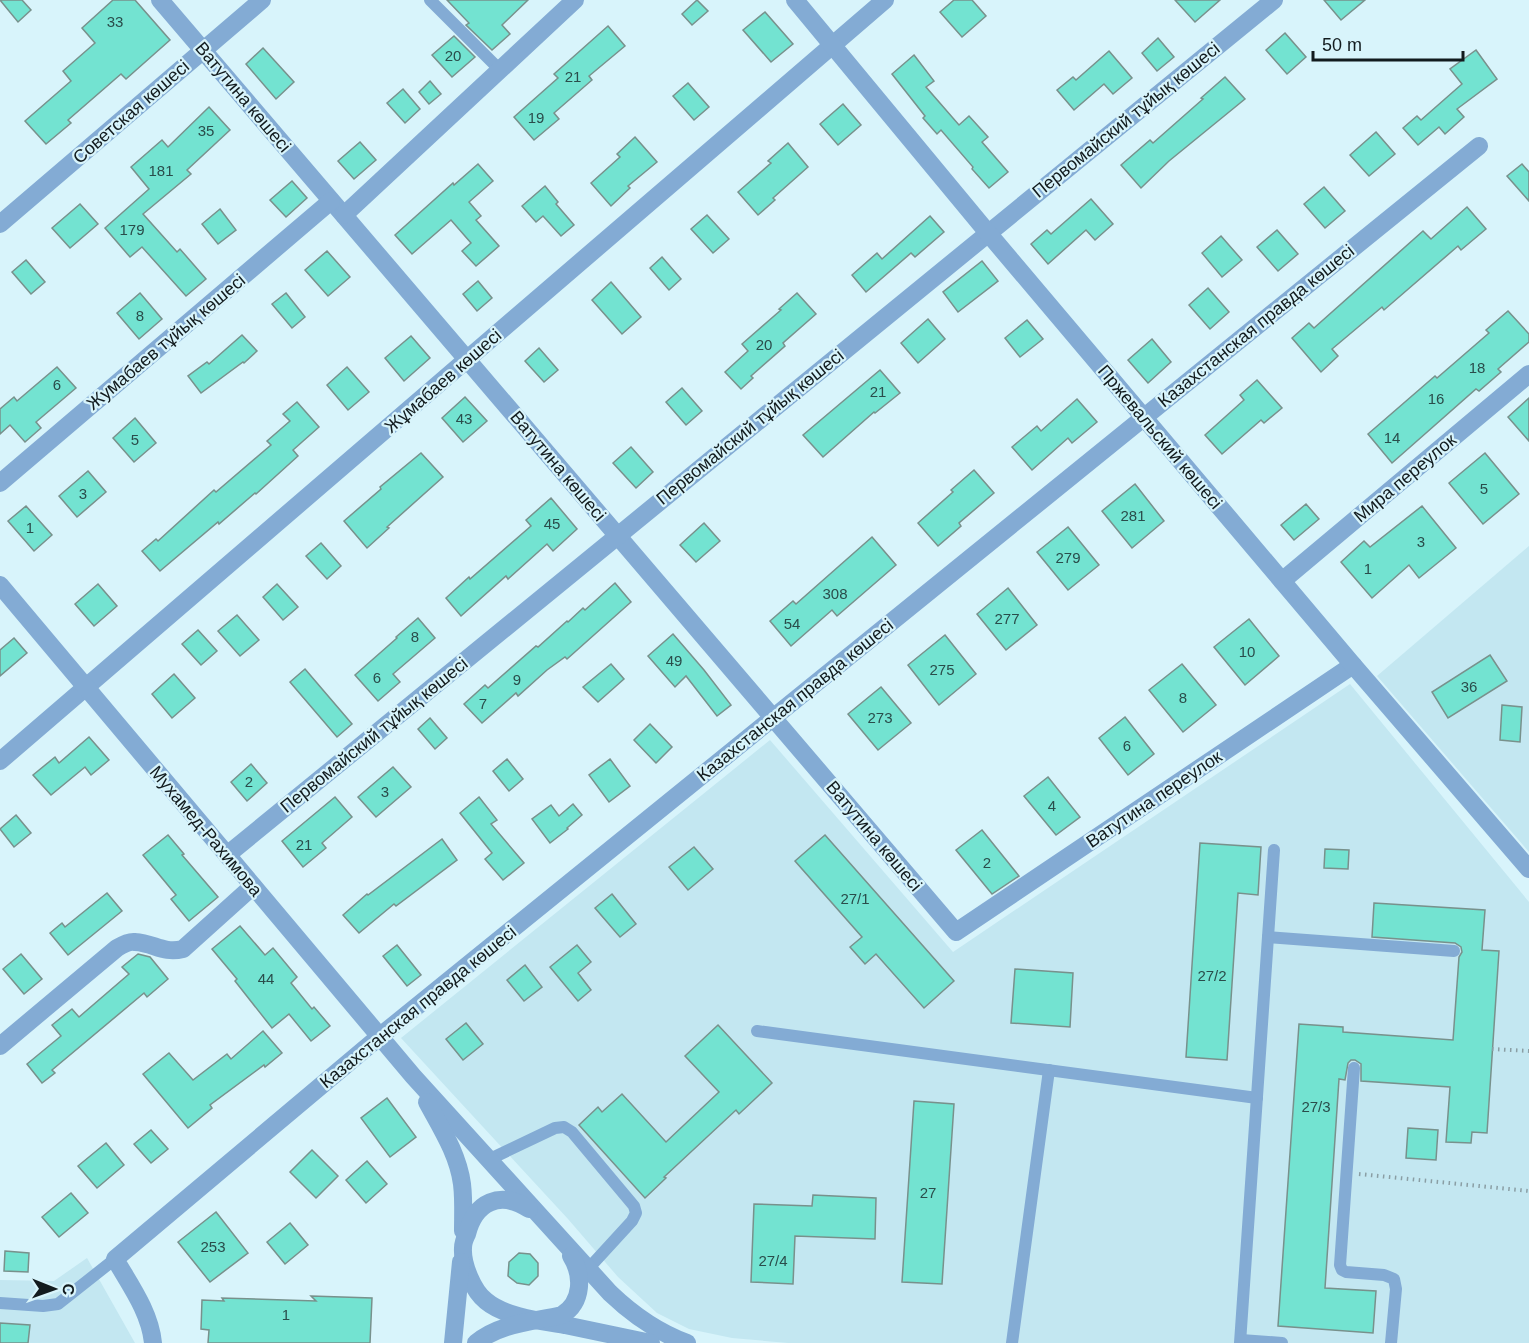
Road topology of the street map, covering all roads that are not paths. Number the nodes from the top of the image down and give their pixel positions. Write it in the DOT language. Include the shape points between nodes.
graph roads {
  1 [pos="160,0"];
  2 [pos="262,0"];
  3 [pos="430,0"];
  4 [pos="575,0"];
  5 [pos="795,0"];
  6 [pos="885,0"];
  7 [pos="1274,0"];
  8 [pos="833,45"];
  9 [pos="203,50"];
  10 [pos="499,69"];
  11 [pos="1479,146"];
  12 [pos="331,201"];
  13 [pos="344,215"];
  14 [pos="0,224"];
  15 [pos="988,233"];
  16 [pos="467,360"];
  17 [pos="1529,374"];
  18 [pos="1143,418"];
  19 [pos="0,483"];
  20 [pos="618,536"];
  21 [pos="1282,581"];
  22 [pos="0,585"];
  23 [pos="1353,665"];
  24 [pos="86,687"];
  25 [pos="773,718"];
  26 [pos="0,761"];
  27 [pos="1274,850"];
  28 [pos="227,855"];
  29 [pos="1529,869"];
  30 [pos="253,886"];
  31 [pos="956,932"];
  32 [pos="1268,937"];
  33 [pos="1454,951"];
  34 [pos="757,1031"];
  35 [pos="379,1037"];
  36 [pos="0,1047"];
  37 [pos="1354,1068"];
  38 [pos="1049,1070"];
  39 [pos="413,1076"];
  40 [pos="1257,1098"];
  41 [pos="488,1160"];
  42 [pos="554,1231"];
  43 [pos="463,1248"];
  44 [pos="115,1259"];
  45 [pos="588,1269"];
  46 [pos="0,1303"];
  47 [pos="537,1320"];
  48 [pos="1240,1341"];
  49 [pos="153,1343"];
  50 [pos="453,1343"];
  51 [pos="476,1343"];
  52 [pos="651,1343"];
  53 [pos="687,1343"];
  54 [pos="1012,1343"];
  55 [pos="1282,1343"];
  56 [pos="1391,1343"];
  1 -- 9 [label="street, Ватутина көшесі"];
  2 -- 9 [label="street, Советская көшесі"];
  3 -- 10 [label="lane"];
  4 -- 10 [label="street"];
  5 -- 8 [label="street, Пржевальский көшесі"];
  6 -- 8 [label="street, Жұмабаев көшесі"];
  7 -- 15 [label="street, Первомайский тұйық көшесі"];
  8 -- 15 [label="street, Пржевальский көшесі"];
  8 -- 16 [label="street, Жұмабаев көшесі"];
  9 -- 12 [label="street, Ватутина көшесі"];
  9 -- 14 [label="street, Советская көшесі"];
  10 -- 13 [label="street"];
  11 -- 18 [label="street, Казахстанская правда көшесі"];
  12 -- 13 [label="street, Ватутина көшесі"];
  12 -- 19 [label="street, Жумабаев тұйық көшесі"];
  13 -- 16 [label="street, Ватутина көшесі"];
  15 -- 18 [label="street, Пржевальский көшесі"];
  15 -- 20 [label="street, Первомайский тұйық көшесі"];
  16 -- 20 [label="street, Ватутина көшесі"];
  16 -- 24 [label="street, Жұмабаев көшесі"];
  17 -- 21 [label="street, Мира переулок"];
  18 -- 21 [label="street, Пржевальский көшесі"];
  18 -- 25 [label="street, Казахстанская правда көшесі"];
  20 -- 25 [label="street, Ватутина көшесі"];
  20 -- 28 [label="street, Первомайский тұйық көшесі"];
  21 -- 23 [label="street, Пржевальский көшесі"];
  22 -- 24 [label="street, Мухамед-Рахимова"];
  23 -- 29 [label="street, Пржевальский көшесі"];
  23 -- 31 [label="street, Ватутина переулок"];
  24 -- 26 [label="street, Жұмабаев көшесі"];
  24 -- 28 [label="street, Мухамед-Рахимова"];
  25 -- 31 [label="street, Ватутина көшесі"];
  25 -- 35 [label="street, Казахстанская правда көшесі"];
  27 -- 32 [label="lane"];
  28 -- 30 [label="street, Мухамед-Рахимова"];
  30 -- 35 [label="street, Мухамед-Рахимова"];
  30 -- 36 [label="street" via="183,949 174,952 135,942 117,948"];
  32 -- 33 [label="lane"];
  32 -- 40 [label="lane"];
  34 -- 38 [label="lane"];
  35 -- 39 [label="street, Мухамед-Рахимова"];
  35 -- 44 [label="street, Казахстанская правда көшесі"];
  37 -- 56 [label="lane" via="1340,1265 1346,1272 1394,1279"];
  38 -- 40 [label="lane"];
  38 -- 54 [label="lane"];
  39 -- 41 [label="street"];
  39 -- 43 [label="street" via="459,1170 464,1199"];
  40 -- 48 [label="lane"];
  41 -- 42 [label="street"];
  41 -- 45 [label="lane" via="555,1128 564,1127 572,1132 636,1213"];
  42 -- 43 [label="street" via="522,1205 497,1200 474,1215"];
  42 -- 45 [label="street"];
  42 -- 47 [label="street" via="573,1259 579,1289 569,1311"];
  43 -- 47 [label="street" via="471,1281 486,1301 496,1308"];
  43 -- 50 [label="street"];
  44 -- 46 [label="lane" via="58,1304"];
  44 -- 49 [label="street" via="148,1321"];
  45 -- 53 [label="street" via="628,1310"];
  47 -- 51 [label="street" via="501,1329"];
  47 -- 52 [label="street"];
  48 -- 55 [label="lane"];
}
